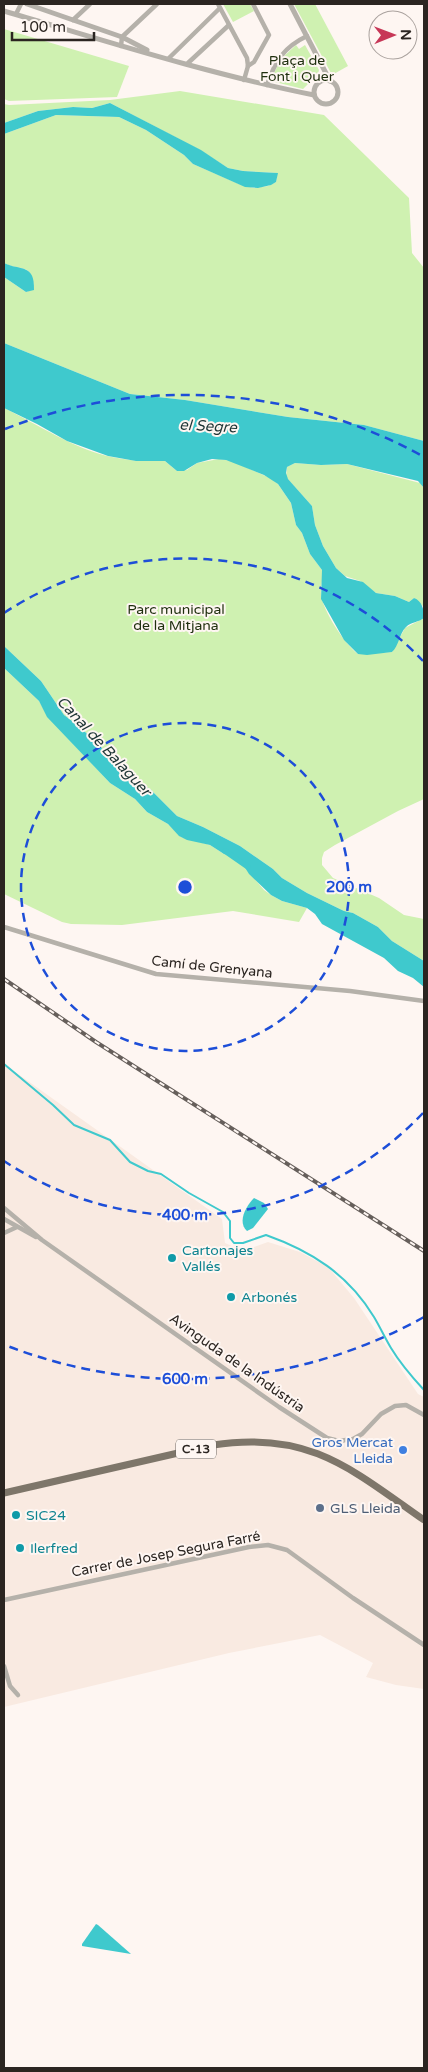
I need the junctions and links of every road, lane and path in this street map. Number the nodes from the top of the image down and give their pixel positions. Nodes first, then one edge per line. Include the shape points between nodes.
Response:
1 (21, 4) edge
2 (27, 4) edge
3 (90, 4) edge
4 (156, 4) edge
5 (252, 4) edge
6 (290, 4) edge
7 (219, 6) edge
8 (4, 11) edge
9 (16, 14) junction
10 (73, 20) junction
11 (229, 24) junction
12 (307, 36) junction
13 (122, 37) junction
14 (121, 46) junction
15 (156, 55) junction
16 (169, 58) junction
17 (188, 64) junction
18 (248, 66) junction
19 (326, 73) junction
20 (244, 80) junction
21 (324, 80) junction
22 (330, 81) junction
23 (267, 85) junction
24 (314, 95) junction
25 (4, 927) edge
26 (424, 1001) edge
27 (4, 1208) edge
28 (4, 1219) edge
29 (17, 1227) junction
30 (4, 1233) edge
31 (42, 1240) junction
32 (424, 1415) edge
33 (4, 1493) edge
34 (424, 1520) edge
35 (4, 1600) edge
36 (424, 1645) edge
37 (4, 1666) edge
38 (18, 1695) dead end

1 - 9 street
2 - 10 street
3 - 10 street
4 - 13 street
5 - 18 street via 269,35 254,62
6 - 12 street
7 - 11 street
7 - 16 street
8 - 9 street
9 - 14 street
10 - 13 street
11 - 17 street
11 - 18 street
12 - 19 street
12 - 23 street via 281,55
13 - 14 street
13 - 15 street
14 - 15 street
15 - 16 street
16 - 17 street
17 - 20 street
18 - 20 street
19 - 21 street
19 - 22 street
20 - 23 street
21 - 22 street
21 - 24 street via 317,84
22 - 24 street via 338,89 336,101 329,105 321,104
23 - 24 street
25 - 26 street, Camí de Grenyana via 157,974 341,990
27 - 31 street, Avinguda de la Indústria
28 - 29 street, Avinguda de la Indústria
29 - 30 street
29 - 31 street, Avinguda de la Indústria
31 - 32 street, Avinguda de la Indústria via 327,1438 339,1441 353,1439 381,1414 396,1406 406,1405
33 - 34 main road, C-13 via 214,1445 265,1442 298,1447 333,1459
35 - 36 street, Carrer de Josep Segura Farré via 249,1546 268,1545 287,1550
37 - 38 street via 10,1686

